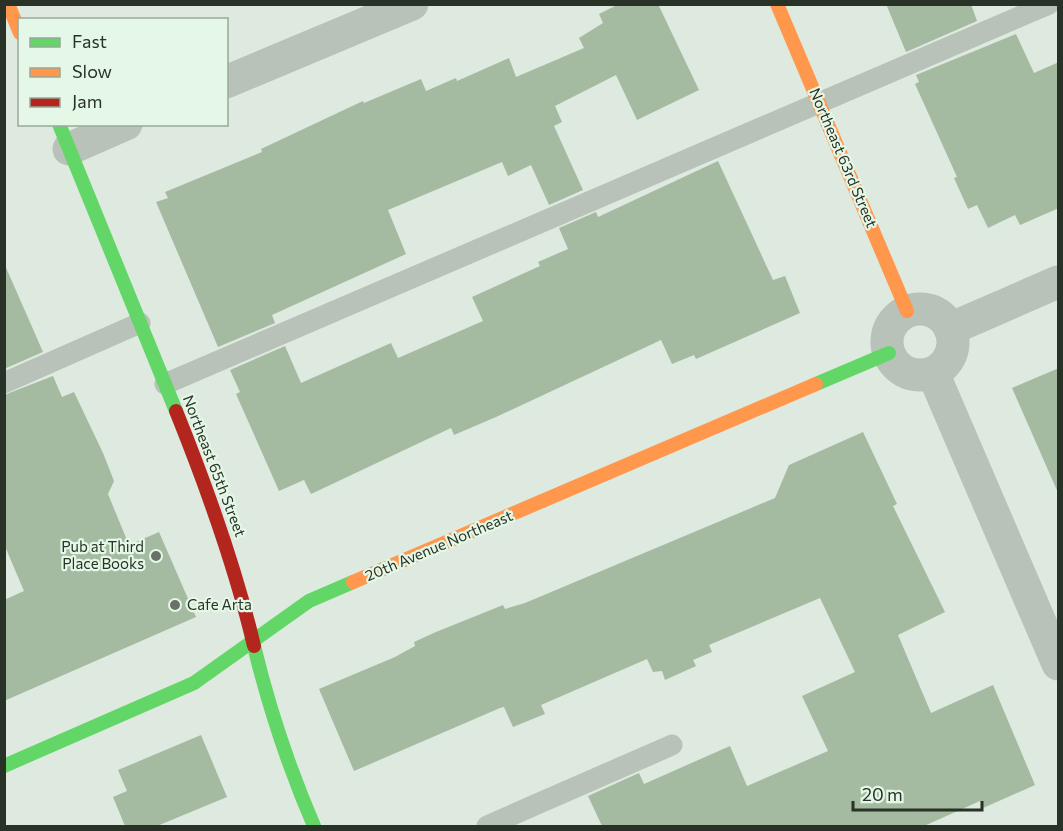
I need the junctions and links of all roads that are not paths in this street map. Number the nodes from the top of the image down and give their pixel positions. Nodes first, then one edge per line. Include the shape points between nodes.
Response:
1 (411, 4) edge
2 (777, 4) edge
3 (1049, 4) edge
4 (228, 81) edge
5 (820, 102) junction
6 (116, 126) edge
7 (64, 137) edge
8 (1059, 282) edge
9 (907, 311) junction
10 (140, 323) junction
11 (950, 329) junction
12 (889, 353) junction
13 (933, 373) junction
14 (4, 383) edge
15 (165, 384) junction
16 (253, 641) junction
17 (1059, 664) edge
18 (672, 745) dead end
19 (4, 766) edge
20 (314, 826) edge
21 (487, 826) edge

1 - 4 street
2 - 5 street, Northeast 63rd Street
3 - 5 lane
5 - 9 street, Northeast 63rd Street
5 - 15 lane
6 - 7 street
7 - 10 street, Northeast 65th Street
8 - 11 street
9 - 11 street via 934,312
9 - 12 street via 892,323 887,333
10 - 14 lane
10 - 15 street, Northeast 65th Street
11 - 13 street via 950,356
12 - 13 street via 896,366 906,373
12 - 16 street, 20th Avenue Northeast via 309,601
13 - 17 street
15 - 16 street, Northeast 65th Street via 210,497 240,586
16 - 19 street, 20th Avenue Northeast via 194,683
16 - 20 street, Northeast 65th Street via 268,703
18 - 21 lane

